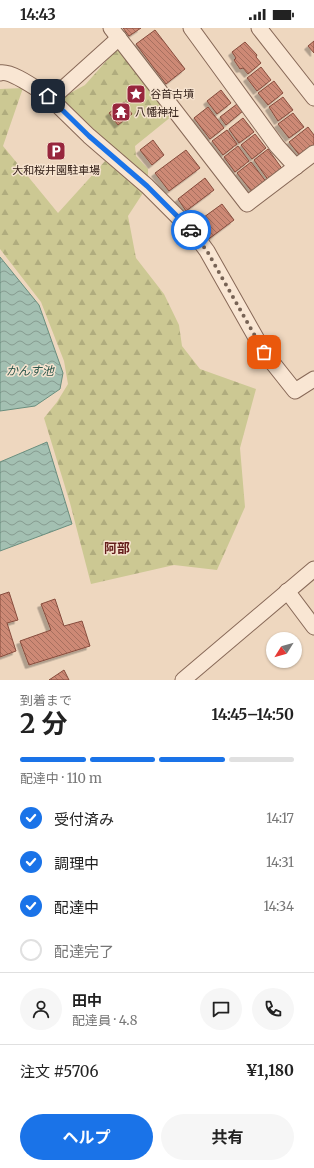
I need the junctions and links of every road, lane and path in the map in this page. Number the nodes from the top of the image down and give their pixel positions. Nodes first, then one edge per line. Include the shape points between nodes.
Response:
1 (191, 28) edge
2 (260, 28) edge
3 (115, 33) edge
4 (0, 73) edge
5 (48, 96) junction
6 (314, 98) edge
7 (314, 153) edge
8 (296, 166) junction
9 (314, 380) edge
10 (314, 569) edge
11 (287, 591) junction
12 (314, 627) edge
13 (182, 680) edge

1 - 8 street via 277,146
2 - 6 street
3 - 5 street via 59,92
3 - 8 street via 247,204
4 - 5 street via 16,77
5 - 9 street via 89,136 147,186 193,232 207,251 264,352 295,390
7 - 8 street
10 - 11 street
11 - 12 street
11 - 13 street

